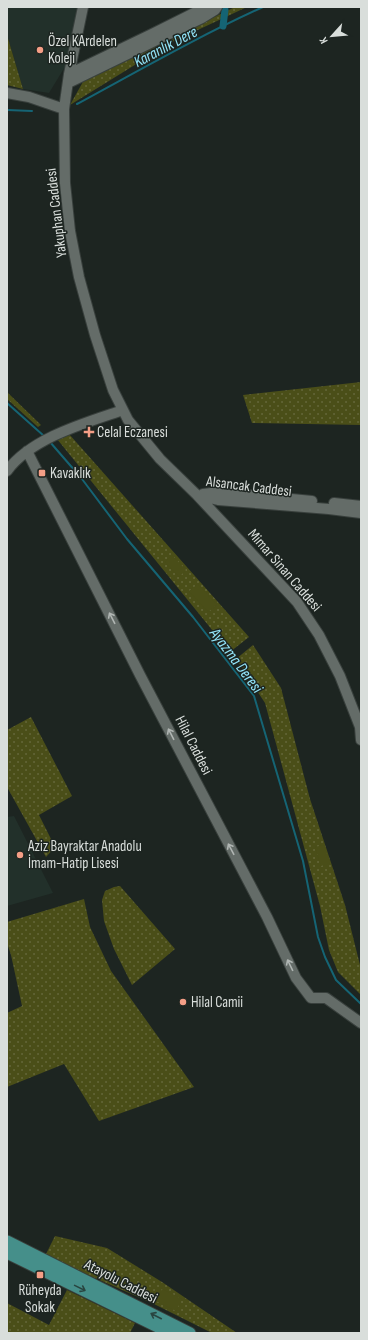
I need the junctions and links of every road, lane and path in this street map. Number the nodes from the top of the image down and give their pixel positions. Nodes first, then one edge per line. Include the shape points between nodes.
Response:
1 (83, 7) edge
2 (206, 7) edge
3 (217, 7) edge
4 (69, 78) junction
5 (7, 93) edge
6 (64, 108) junction
7 (123, 410) junction
8 (28, 451) junction
9 (7, 471) edge
10 (197, 495) junction
11 (361, 506) edge
12 (361, 513) edge
13 (361, 740) edge
14 (361, 1023) edge
15 (7, 1241) edge
16 (7, 1252) edge
17 (36, 1262) junction
18 (170, 1333) edge
19 (190, 1333) edge

1 - 4 street, Yakuphan Caddesi
2 - 4 street
3 - 4 street via 202,18
4 - 6 street, Yakuphan Caddesi
5 - 6 street
6 - 7 street, Yakuphan Caddesi via 65,183 70,231 95,335 113,390
7 - 8 street via 47,439
7 - 10 street, Yakuphan Caddesi via 128,420 160,459
8 - 9 street
14 -> 8 street, Hilal Caddesi via 326,998 311,998 296,978
10 - 11 street, Alsancak Caddesi via 220,492
10 - 12 street, Alsancak Caddesi via 218,500
10 - 13 street, Mimar Sinan Caddesi via 297,602 319,635 340,676 360,727
15 - 17 main road, Atayolu Caddesi
16 - 17 main road, Atayolu Caddesi
17 -> 18 main road, Atayolu Caddesi
19 -> 17 main road, Atayolu Caddesi

